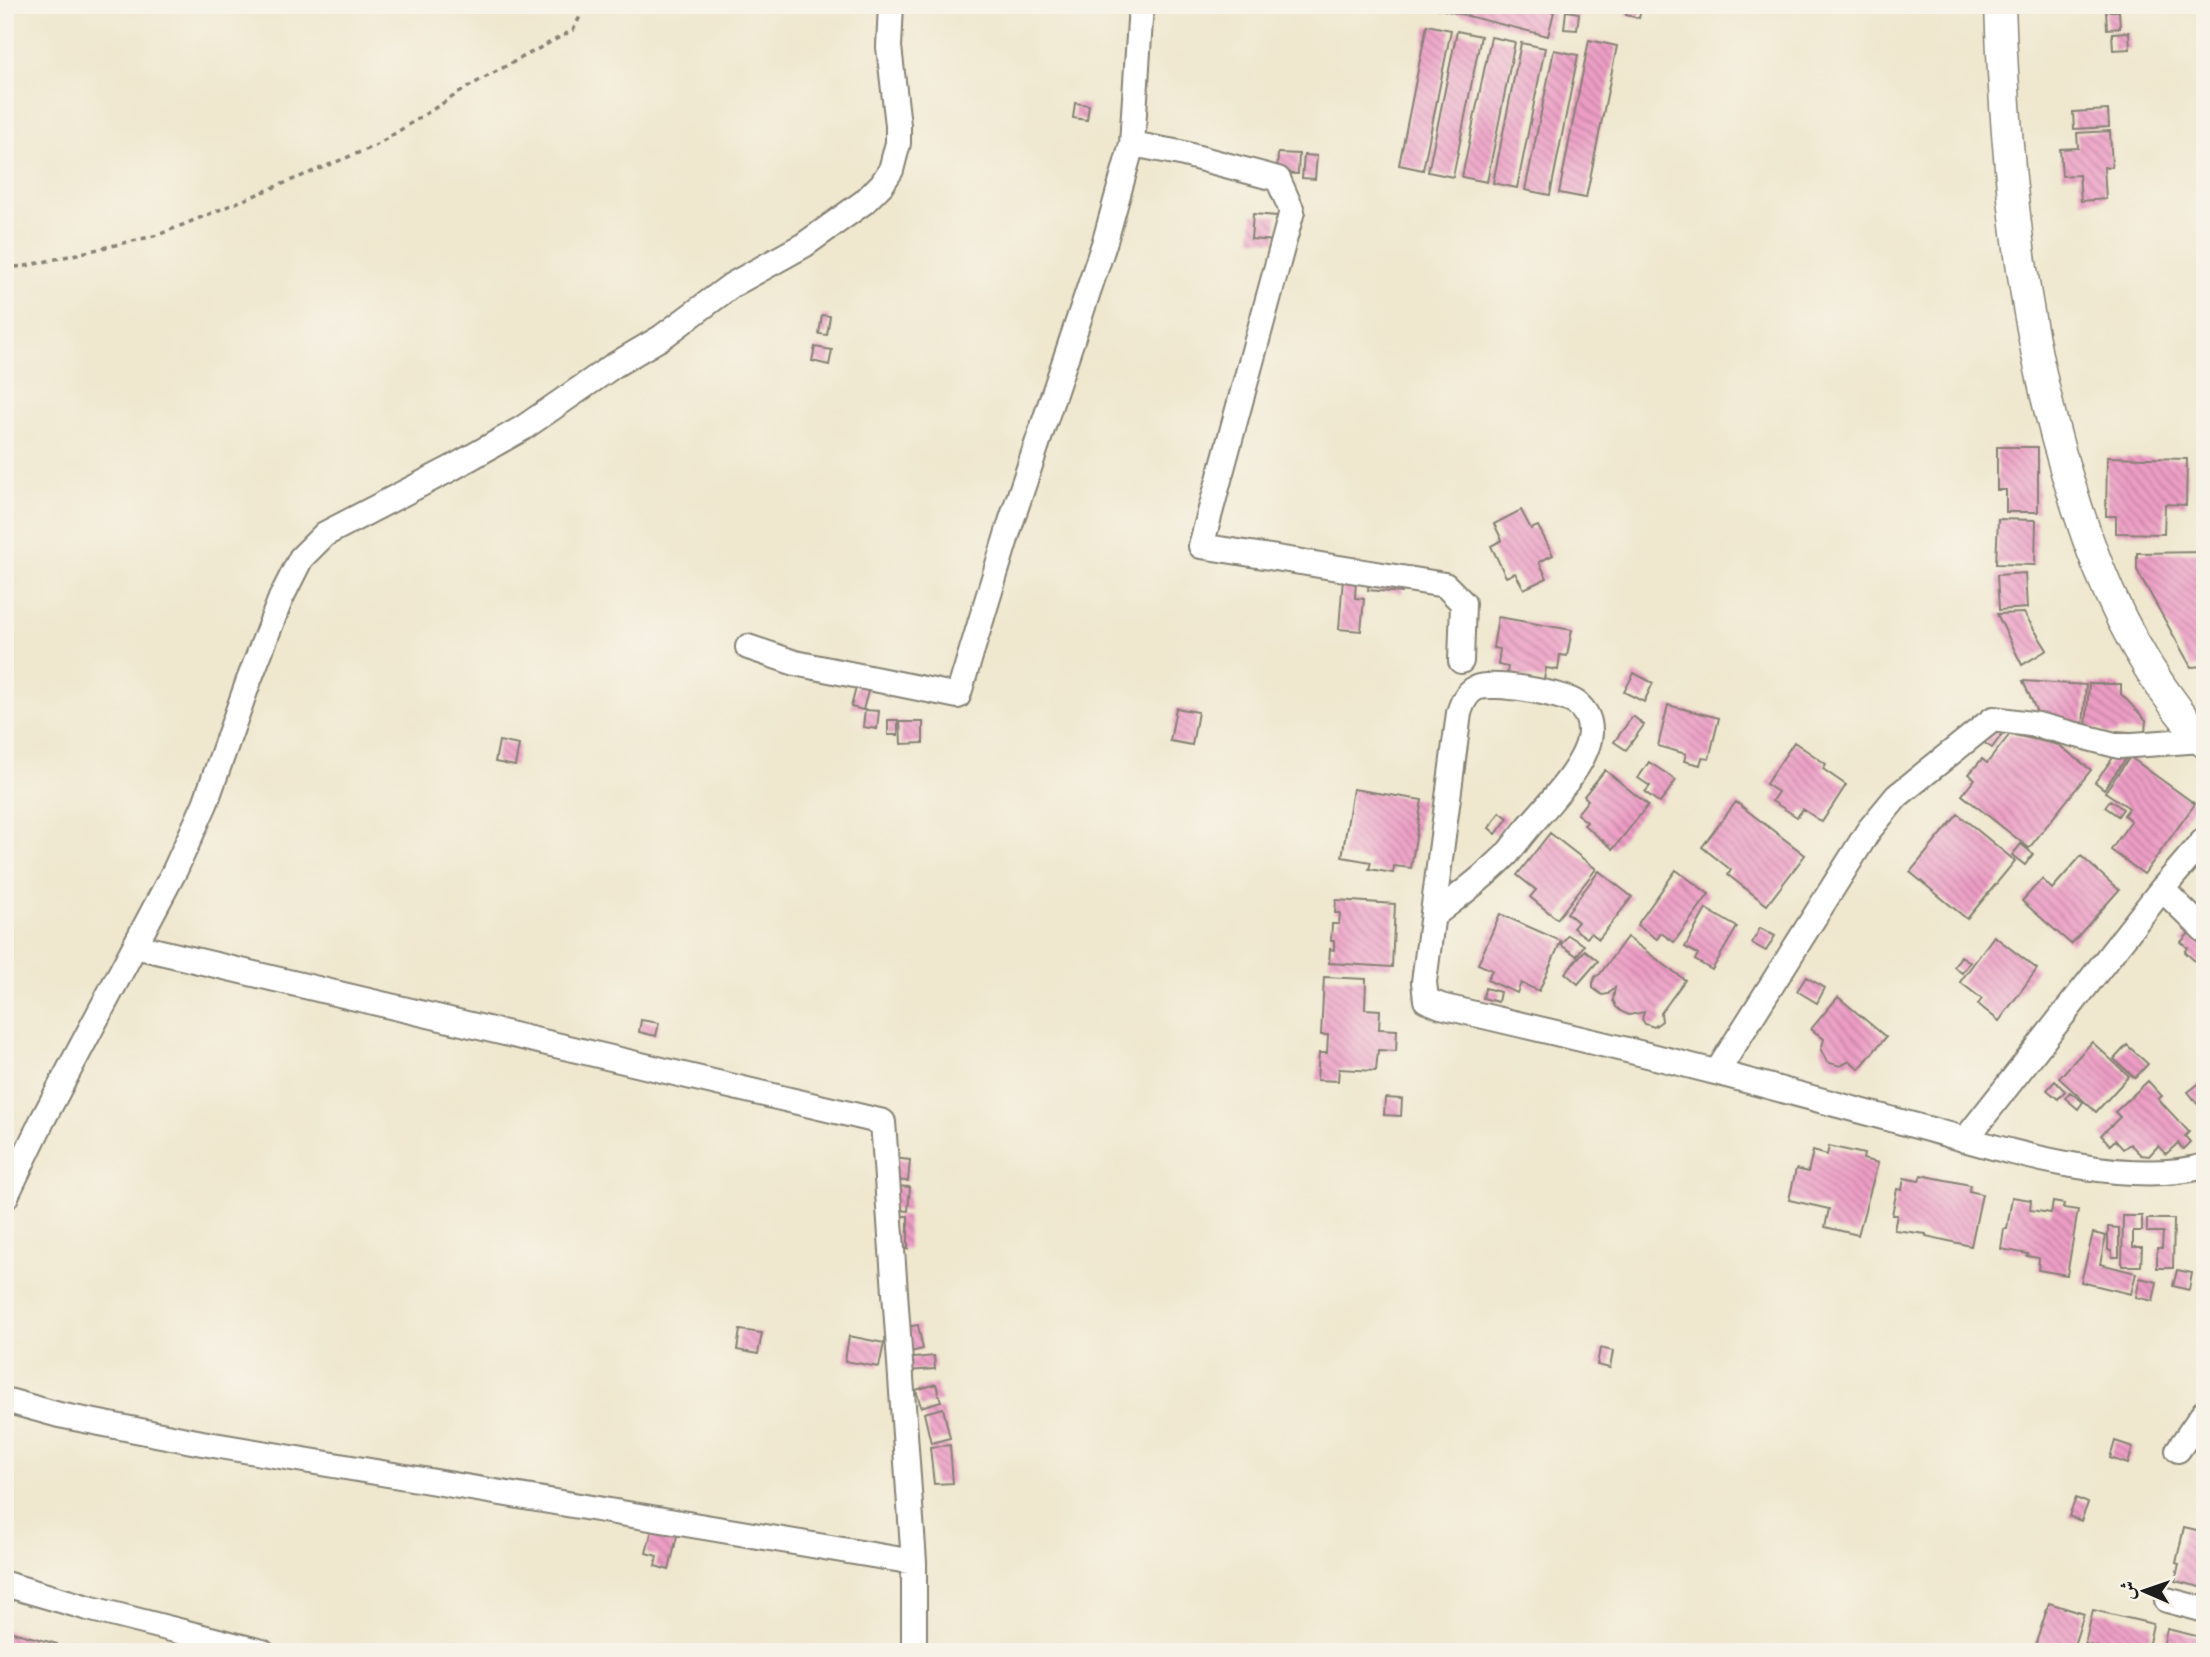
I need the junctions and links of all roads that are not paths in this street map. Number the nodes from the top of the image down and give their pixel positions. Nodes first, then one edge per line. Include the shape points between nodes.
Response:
1 (891, 5) edge
2 (1141, 5) edge
3 (2000, 5) edge
4 (1132, 144) junction
5 (748, 648) dead end
6 (1461, 661) dead end
7 (2203, 742) edge
8 (2205, 839) edge
9 (2162, 889) junction
10 (1433, 916) junction
11 (2205, 931) edge
12 (135, 946) junction
13 (1717, 1072) junction
14 (1965, 1140) junction
15 (2205, 1166) edge
16 (5, 1198) edge
17 (5, 1400) edge
18 (2205, 1411) edge
19 (2178, 1450) dead end
20 (914, 1562) junction
21 (5, 1584) edge
22 (2166, 1600) dead end
23 (2205, 1610) edge
24 (262, 1652) edge
25 (914, 1652) edge

1 - 12 street via 889,47 898,143 891,170 864,202 804,245 732,285 523,428 325,534 301,558 253,668 205,804
2 - 4 street
3 - 7 main road via 2004,111 2018,242 2030,327 2060,457 2093,558 2135,647
4 - 5 street via 958,696 795,663
4 - 6 street via 1278,179 1292,211 1201,546 1445,584 1463,603
7 - 13 street via 2119,747 2038,725 1993,719 1897,796 1869,830
8 - 9 street
9 - 11 street
9 - 14 street
10 - 10 street via 1507,854 1571,776 1590,734 1589,721 1574,702 1494,686 1479,686 1469,692 1459,713
10 - 13 street via 1423,988 1426,1000
12 - 16 street
12 - 20 street via 883,1122
13 - 14 street
14 - 15 street via 2125,1172 2167,1173
17 - 20 street via 202,1443
18 - 19 street
20 - 25 street
21 - 24 street
22 - 23 street

